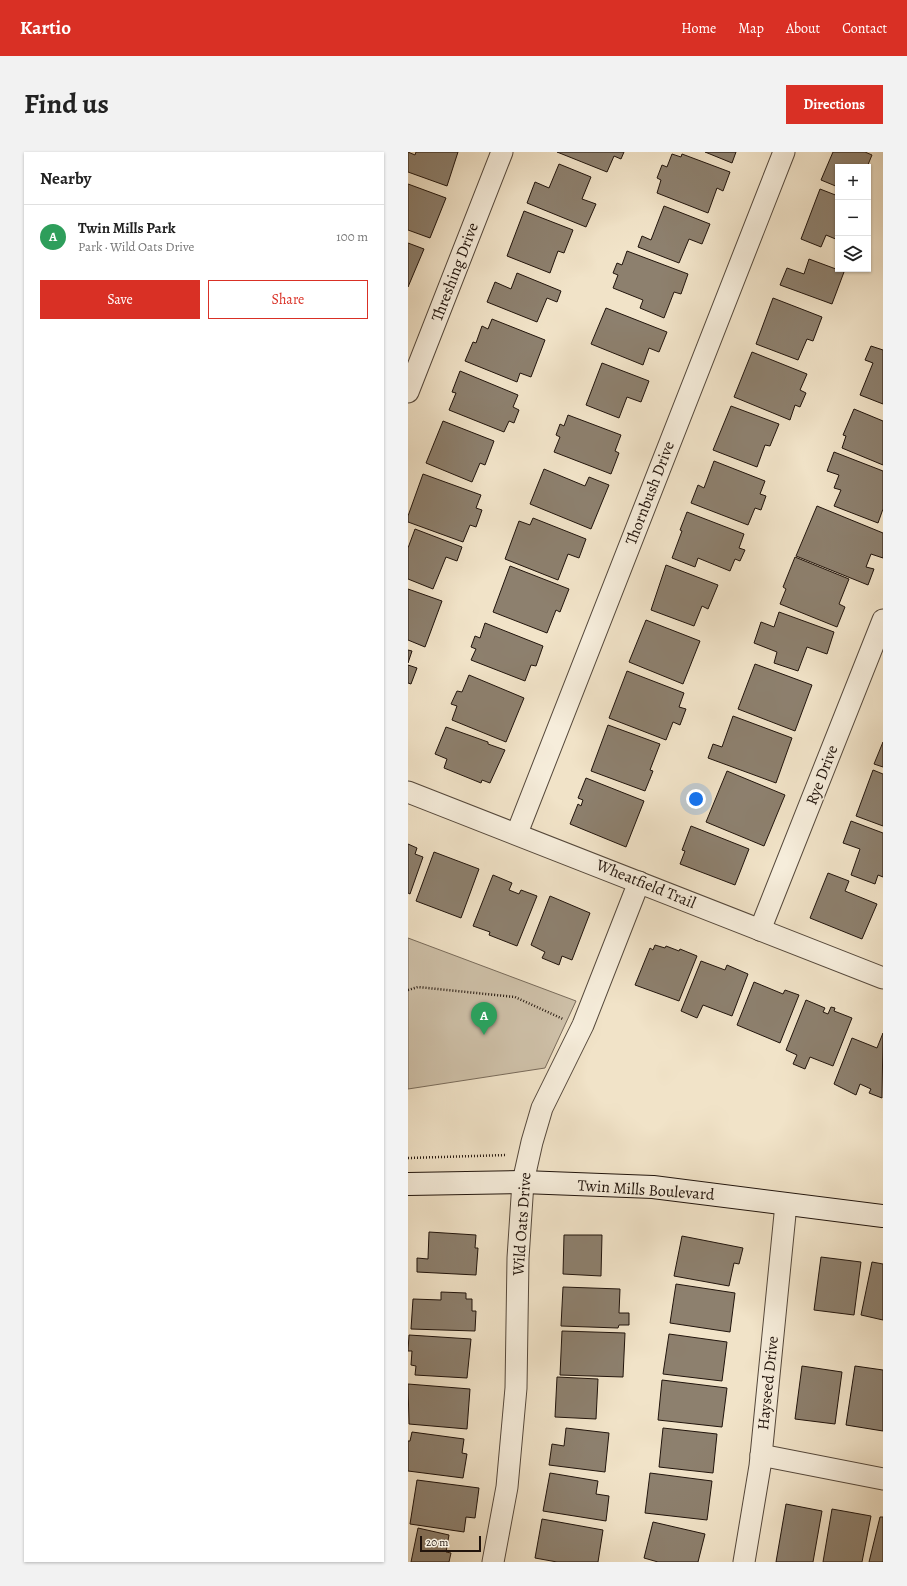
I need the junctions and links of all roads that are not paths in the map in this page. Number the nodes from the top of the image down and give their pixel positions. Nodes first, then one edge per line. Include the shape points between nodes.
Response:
1 (502, 152) edge
2 (784, 152) edge
3 (408, 392) edge
4 (883, 620) edge
5 (408, 792) edge
6 (517, 833) junction
7 (639, 882) junction
8 (760, 930) junction
9 (883, 978) edge
10 (523, 1182) junction
11 (408, 1184) edge
12 (786, 1204) junction
13 (883, 1216) edge
14 (761, 1455) junction
15 (883, 1479) edge
16 (494, 1562) edge
17 (744, 1562) edge

1 - 3 street, Threshing Drive
2 - 6 street, Thornbush Drive
4 - 8 street, Rye Drive
5 - 6 street, Wheatfield Trail
6 - 7 street, Wheatfield Trail
7 - 8 street, Wheatfield Trail
7 - 10 street, Wild Oats Drive via 583,1025 542,1108
8 - 9 street, Wheatfield Trail
10 - 11 street, Twin Mills Boulevard
10 - 12 street, Twin Mills Boulevard via 654,1187
10 - 16 street, Wild Oats Drive via 518,1258 516,1388 507,1487
12 - 13 street, Twin Mills Boulevard
12 - 14 street, Hayseed Drive
14 - 15 street
14 - 17 street, Hayseed Drive

